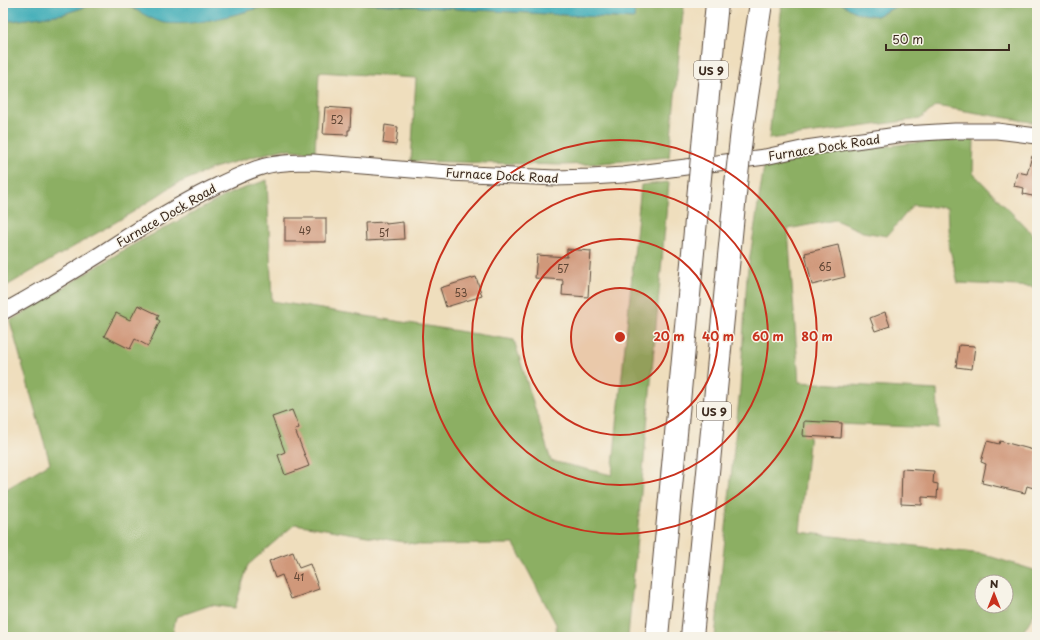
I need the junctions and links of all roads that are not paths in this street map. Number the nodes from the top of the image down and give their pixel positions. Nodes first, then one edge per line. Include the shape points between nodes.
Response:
1 (708, 3) edge
2 (717, 3) edge
3 (754, 3) edge
4 (762, 3) edge
5 (742, 130) junction
6 (704, 136) junction
7 (1037, 136) edge
8 (3, 312) edge
9 (656, 637) edge
10 (692, 637) edge

1 - 6 highway
2 - 6 highway, US 9
3 - 5 highway, US 9
4 - 5 highway
5 - 10 highway, US 9, bridge
6 - 9 highway, US 9, bridge
7 - 8 street, Furnace Dock Road via 997,131 940,131 806,148 765,157 592,177 555,178 449,173 313,162 273,164 251,171 184,202 68,275

